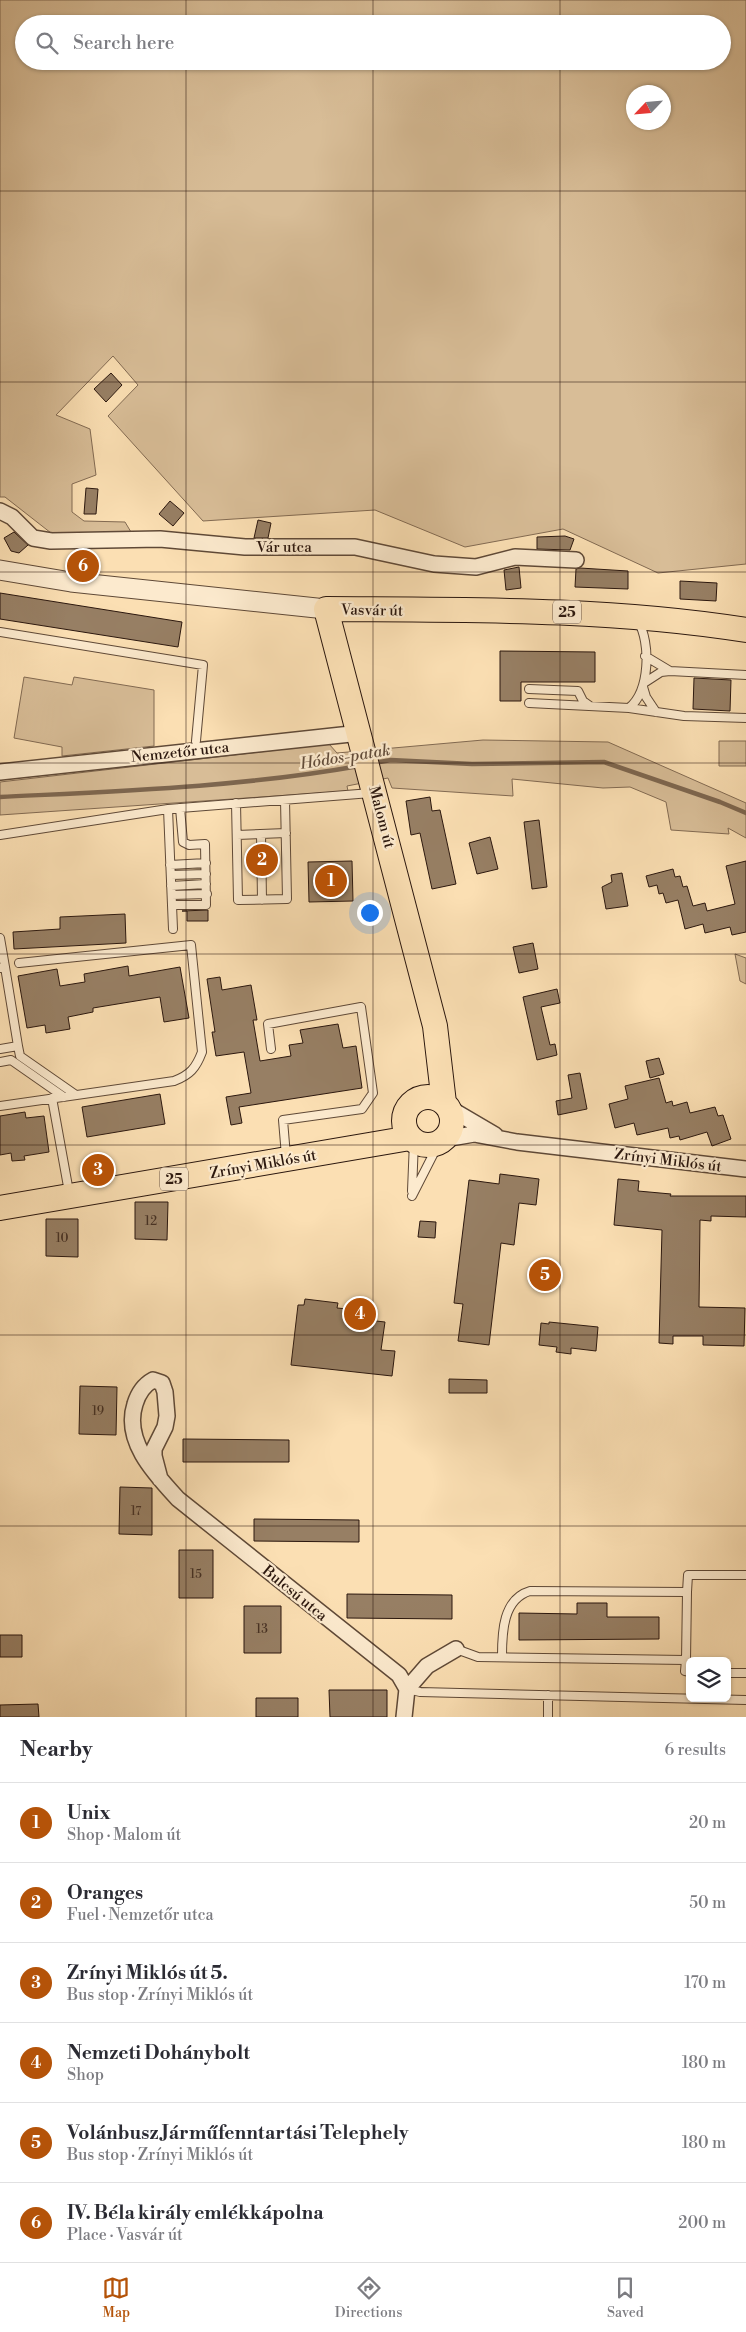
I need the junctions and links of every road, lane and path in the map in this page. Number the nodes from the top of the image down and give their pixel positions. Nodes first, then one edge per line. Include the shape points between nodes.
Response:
1 (0, 510) edge
2 (576, 560) dead end
3 (0, 570) edge
4 (326, 609) junction
5 (387, 610) junction
6 (633, 616) junction
7 (659, 618) junction
8 (746, 630) edge
9 (0, 632) edge
10 (645, 645) junction
11 (339, 656) junction
12 (645, 656) junction
13 (670, 671) junction
14 (746, 675) edge
15 (644, 685) junction
16 (529, 689) dead end
17 (529, 703) dead end
18 (590, 706) junction
19 (629, 708) junction
20 (656, 712) junction
21 (746, 718) edge
22 (361, 739) junction
23 (196, 741) dead end
24 (0, 772) edge
25 (374, 788) junction
26 (285, 800) junction
27 (236, 804) junction
28 (180, 808) junction
29 (168, 809) junction
30 (286, 833) junction
31 (261, 834) junction
32 (0, 835) edge
33 (237, 835) junction
34 (206, 863) junction
35 (170, 865) junction
36 (206, 874) junction
37 (171, 876) junction
38 (206, 884) junction
39 (171, 886) junction
40 (172, 894) junction
41 (207, 894) junction
42 (262, 900) junction
43 (172, 905) junction
44 (173, 930) dead end
45 (0, 938) edge
46 (19, 963) dead end
47 (2, 968) edge
48 (4, 986) edge
49 (436, 1026) junction
50 (18, 1046) junction
51 (0, 1049) edge
52 (271, 1049) dead end
53 (0, 1062) edge
54 (76, 1095) junction
55 (64, 1096) junction
56 (52, 1098) junction
57 (447, 1105) junction
58 (0, 1106) edge
59 (410, 1106) junction
60 (501, 1139) junction
61 (412, 1140) junction
62 (442, 1141) junction
63 (349, 1149) junction
64 (286, 1160) junction
65 (746, 1169) edge
66 (70, 1196) junction
67 (0, 1208) edge
68 (160, 1480) junction
69 (746, 1575) edge
70 (688, 1592) junction
71 (456, 1649) joint
72 (502, 1656) junction
73 (686, 1657) edge
74 (686, 1660) edge
75 (731, 1673) edge
76 (746, 1673) edge
77 (407, 1689) junction
78 (548, 1695) junction
79 (746, 1700) edge
80 (404, 1717) edge
81 (548, 1717) edge

1 - 2 street, Vár utca via 34,538 51,541 160,539 244,547 355,547 434,564 476,567 515,557
3 - 4 street, Vasvár út via 71,582
4 - 5 main road, Vasvár út / 25
4 - 11 main road, Malom út / 25
5 - 6 main road, Vasvár út / 25
5 - 11 main road, 25 via 352,622 344,632
6 - 7 main road, Vasvár út / 25
6 - 10 lane via 639,623
7 - 8 main road, Vasvár út / 25
7 - 10 lane via 653,623
9 - 23 lane via 203,664
10 - 12 lane
11 - 22 main road, Malom út / 25
12 - 13 lane
12 - 15 lane
13 - 14 lane
13 - 15 lane via 661,672
15 - 19 lane via 640,696
15 - 20 lane via 646,697
16 - 18 lane via 578,691
17 - 18 lane
18 - 19 lane
19 - 20 lane
20 - 21 lane
22 - 24 street, Nemzetőr utca
22 - 25 main road, Malom út / 25
25 - 26 lane
25 - 49 main road, Malom út / 25
26 - 27 lane
26 - 30 lane
27 - 28 lane
27 - 33 lane
28 - 29 lane
28 - 34 lane via 183,842 205,844
29 - 32 lane
29 - 35 lane
30 - 31 lane
30 - 42 lane via 287,900
31 - 33 lane
31 - 42 lane
33 - 42 lane via 238,900
34 - 35 lane
34 - 36 lane
35 - 37 lane
36 - 37 lane
36 - 38 lane
37 - 39 lane
38 - 39 lane
38 - 41 lane
39 - 40 lane
40 - 41 lane
40 - 43 lane
41 - 43 lane via 206,905
43 - 44 lane
45 - 47 lane
46 - 54 lane via 191,945 202,1052 196,1066 186,1077 174,1081
47 - 48 lane
48 - 50 lane
49 - 57 main road, Malom út / 25
49 - 59 main road, Malom út / 25 via 429,1067 422,1088
50 - 51 lane
50 - 54 lane via 20,1056
52 - 64 lane via 268,1024 361,1007 373,1093 362,1109 283,1120
53 - 55 lane via 11,1060
54 - 55 lane
55 - 56 lane
56 - 58 lane
56 - 66 lane
57 - 59 main road via 429,1097
57 - 60 street, Zrínyi Miklós út
57 - 62 main road, 25 via 452,1124
59 - 61 main road via 404,1125
59 - 63 main road, Zrínyi Miklós út / 25 via 382,1134
60 - 62 street, Zrínyi Miklós út via 474,1134
60 - 65 street, Zrínyi Miklós út
61 - 62 main road, 25 via 427,1146
61 - 62 lane via 412,1196
61 - 63 main road, Zrínyi Miklós út / 25
63 - 64 main road, Zrínyi Miklós út / 25
64 - 66 main road, Zrínyi Miklós út / 25
66 - 67 main road, Zrínyi Miklós út / 25
68 - 68 street, Bulcsú utca via 148,1465 132,1427 133,1410 140,1392 157,1380 162,1383 167,1401 166,1427 154,1449
68 - 77 street, Bulcsú utca via 178,1499 399,1675
69 - 70 lane via 688,1575
70 - 72 lane via 521,1593 514,1599 508,1613
70 - 73 lane
71 - 72 lane via 478,1657
71 - 77 street via 427,1666
72 - 74 lane
75 - 76 lane
77 - 78 lane
77 - 80 street
78 - 79 lane
78 - 81 lane

